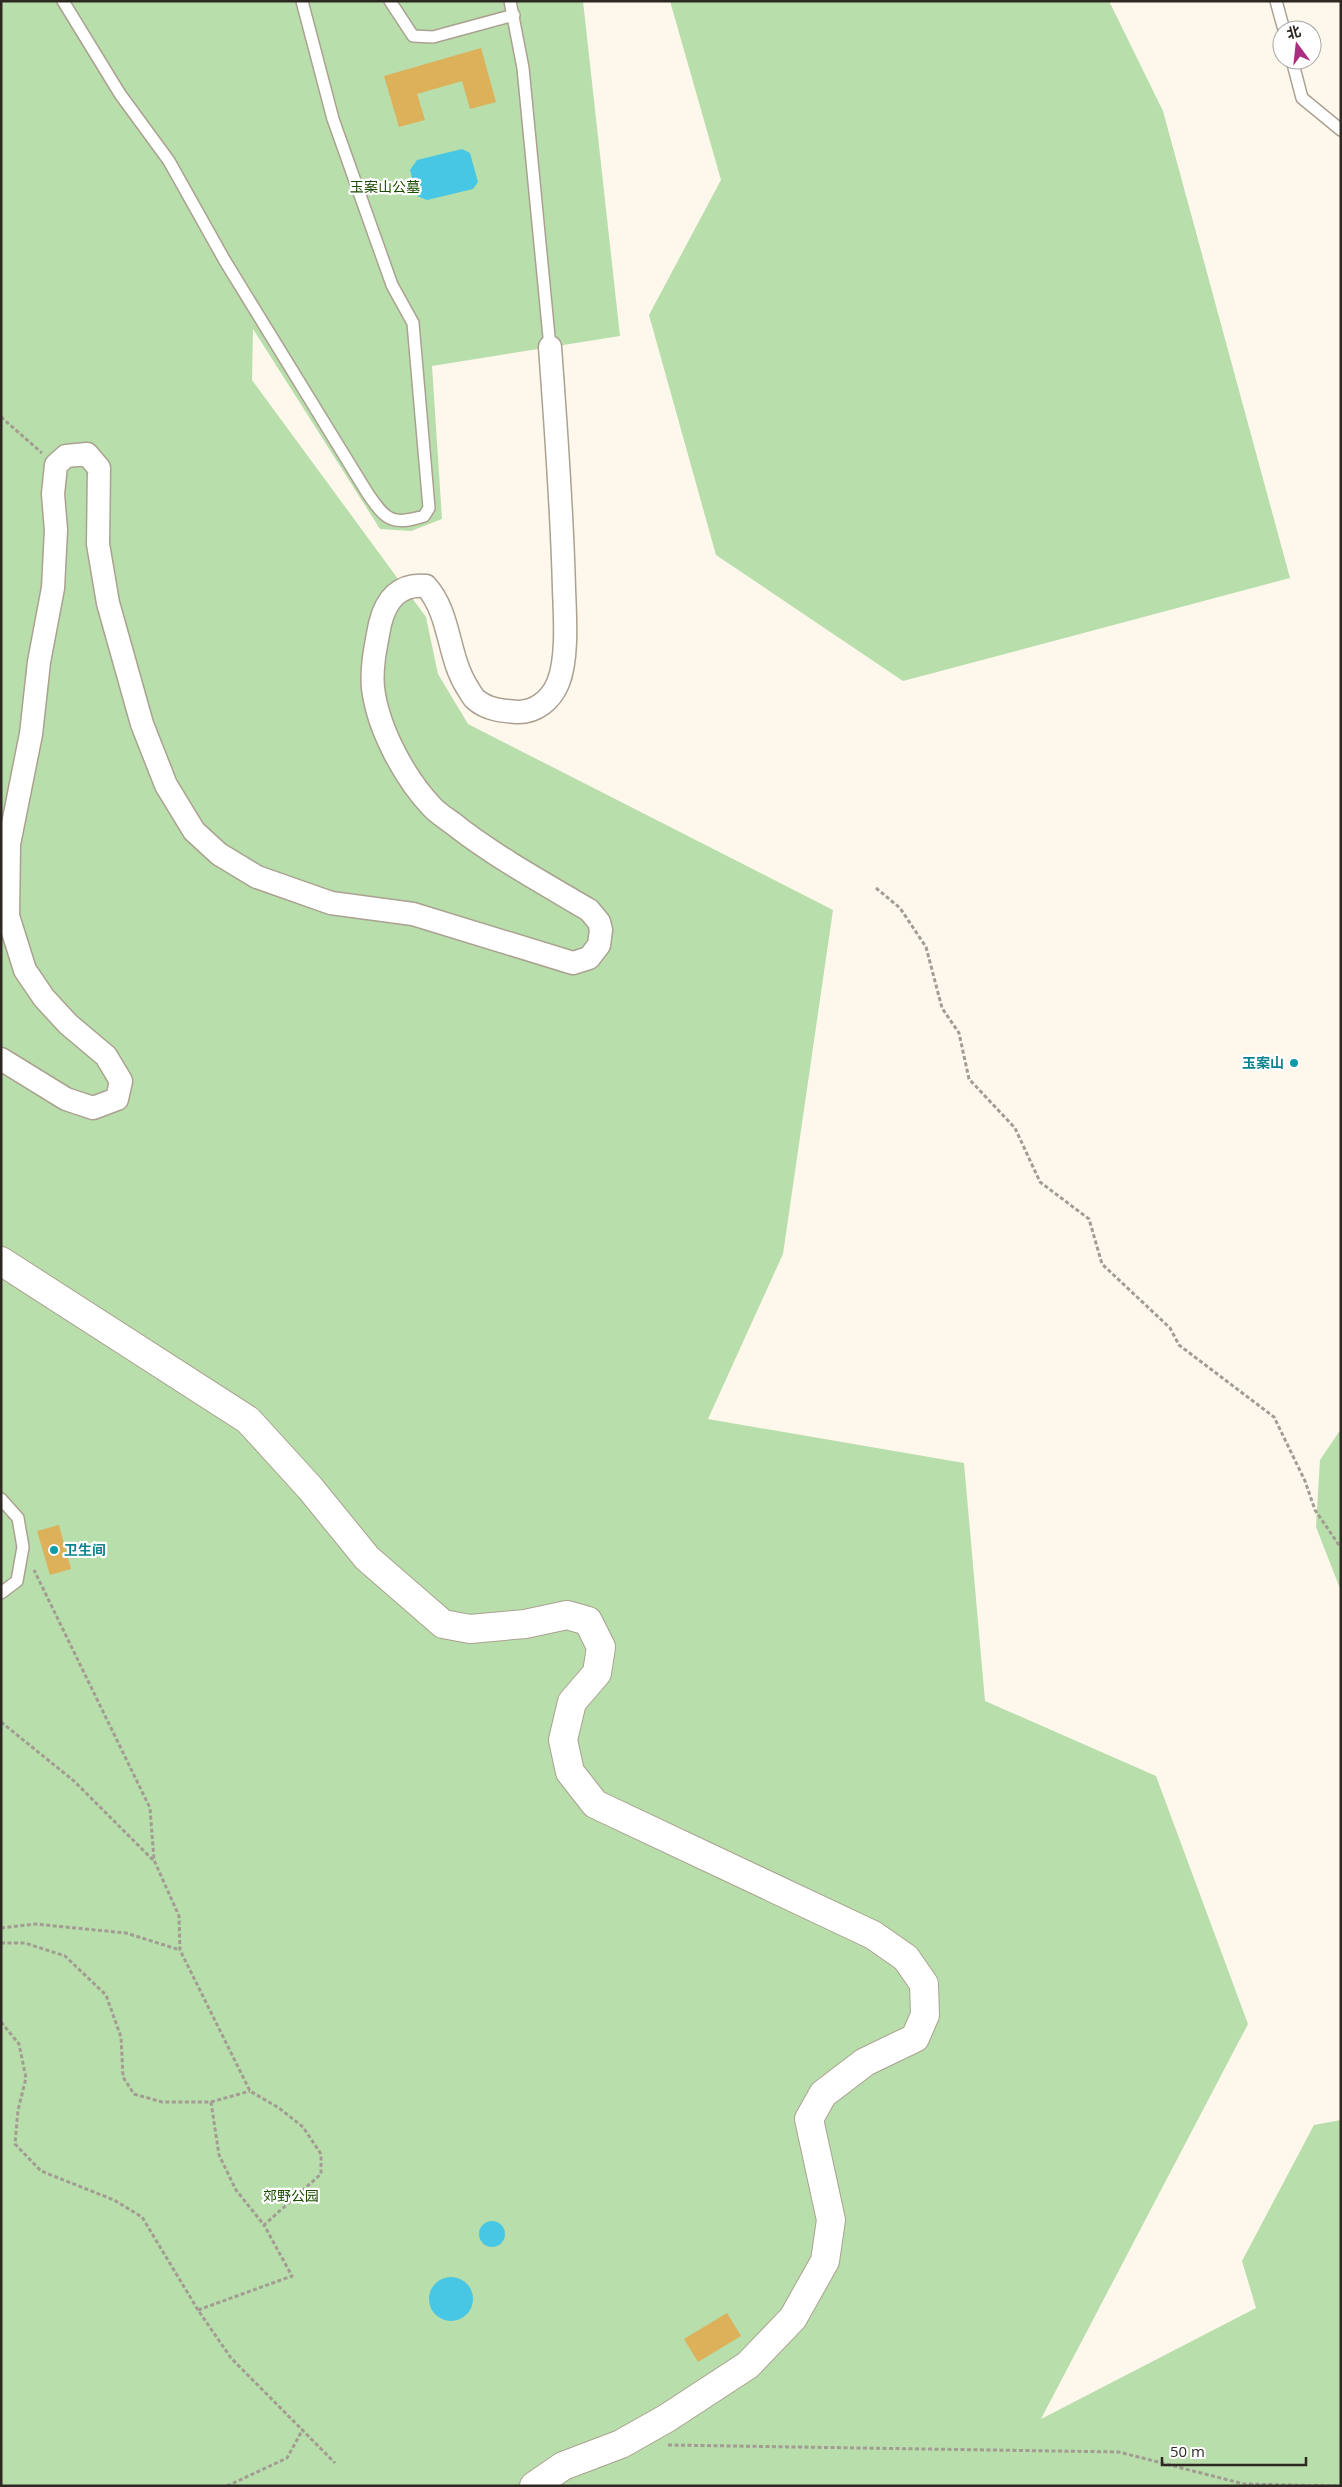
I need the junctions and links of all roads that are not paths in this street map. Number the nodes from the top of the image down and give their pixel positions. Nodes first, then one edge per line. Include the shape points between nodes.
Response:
1 (63, 1) edge
2 (302, 1) edge
3 (390, 1) edge
4 (510, 1) edge
5 (1276, 1) edge
6 (514, 15) junction
7 (1281, 20) edge
8 (1295, 70) edge
9 (1341, 130) edge
10 (550, 347) joint
11 (1, 1060) edge
12 (1, 1261) edge
13 (1, 1499) edge
14 (1, 1593) edge
15 (534, 2486) edge

1 - 2 lane via 120,94 170,161 225,260 368,494 387,516 406,522 424,516 429,508 413,323 392,285 333,119
3 - 6 lane via 413,36 433,38
4 - 6 lane
5 - 7 lane
6 - 10 lane via 523,68
8 - 9 lane via 1302,98
10 - 11 street via 563,547 563,648 558,683 547,701 527,712 498,711 475,699 461,678 442,610 434,595 426,586 413,585 395,592 382,618 374,652 373,688 382,727 403,768 434,808 488,850 595,915 602,930 595,952 581,962 564,961 413,914 331,903 257,877 219,854 194,831 166,785 142,724 108,603 98,544 99,468 87,454 66,456 56,465 53,588 39,662 31,734 9,844 8,916 25,970 44,998 68,1024 106,1056 121,1081 117,1100 93,1108 66,1099
12 - 15 street via 248,1420 310,1488 367,1558 443,1624 470,1629 525,1624 567,1614 588,1621 601,1647 597,1673 572,1702 563,1740 570,1772 595,1804 873,1935 906,1958 924,1984 925,2015 915,2038 864,2062 823,2094 809,2120 831,2220 825,2261 793,2318 748,2365 667,2418 621,2444 563,2466
13 - 14 lane via 18,1518 23,1547 17,1581

